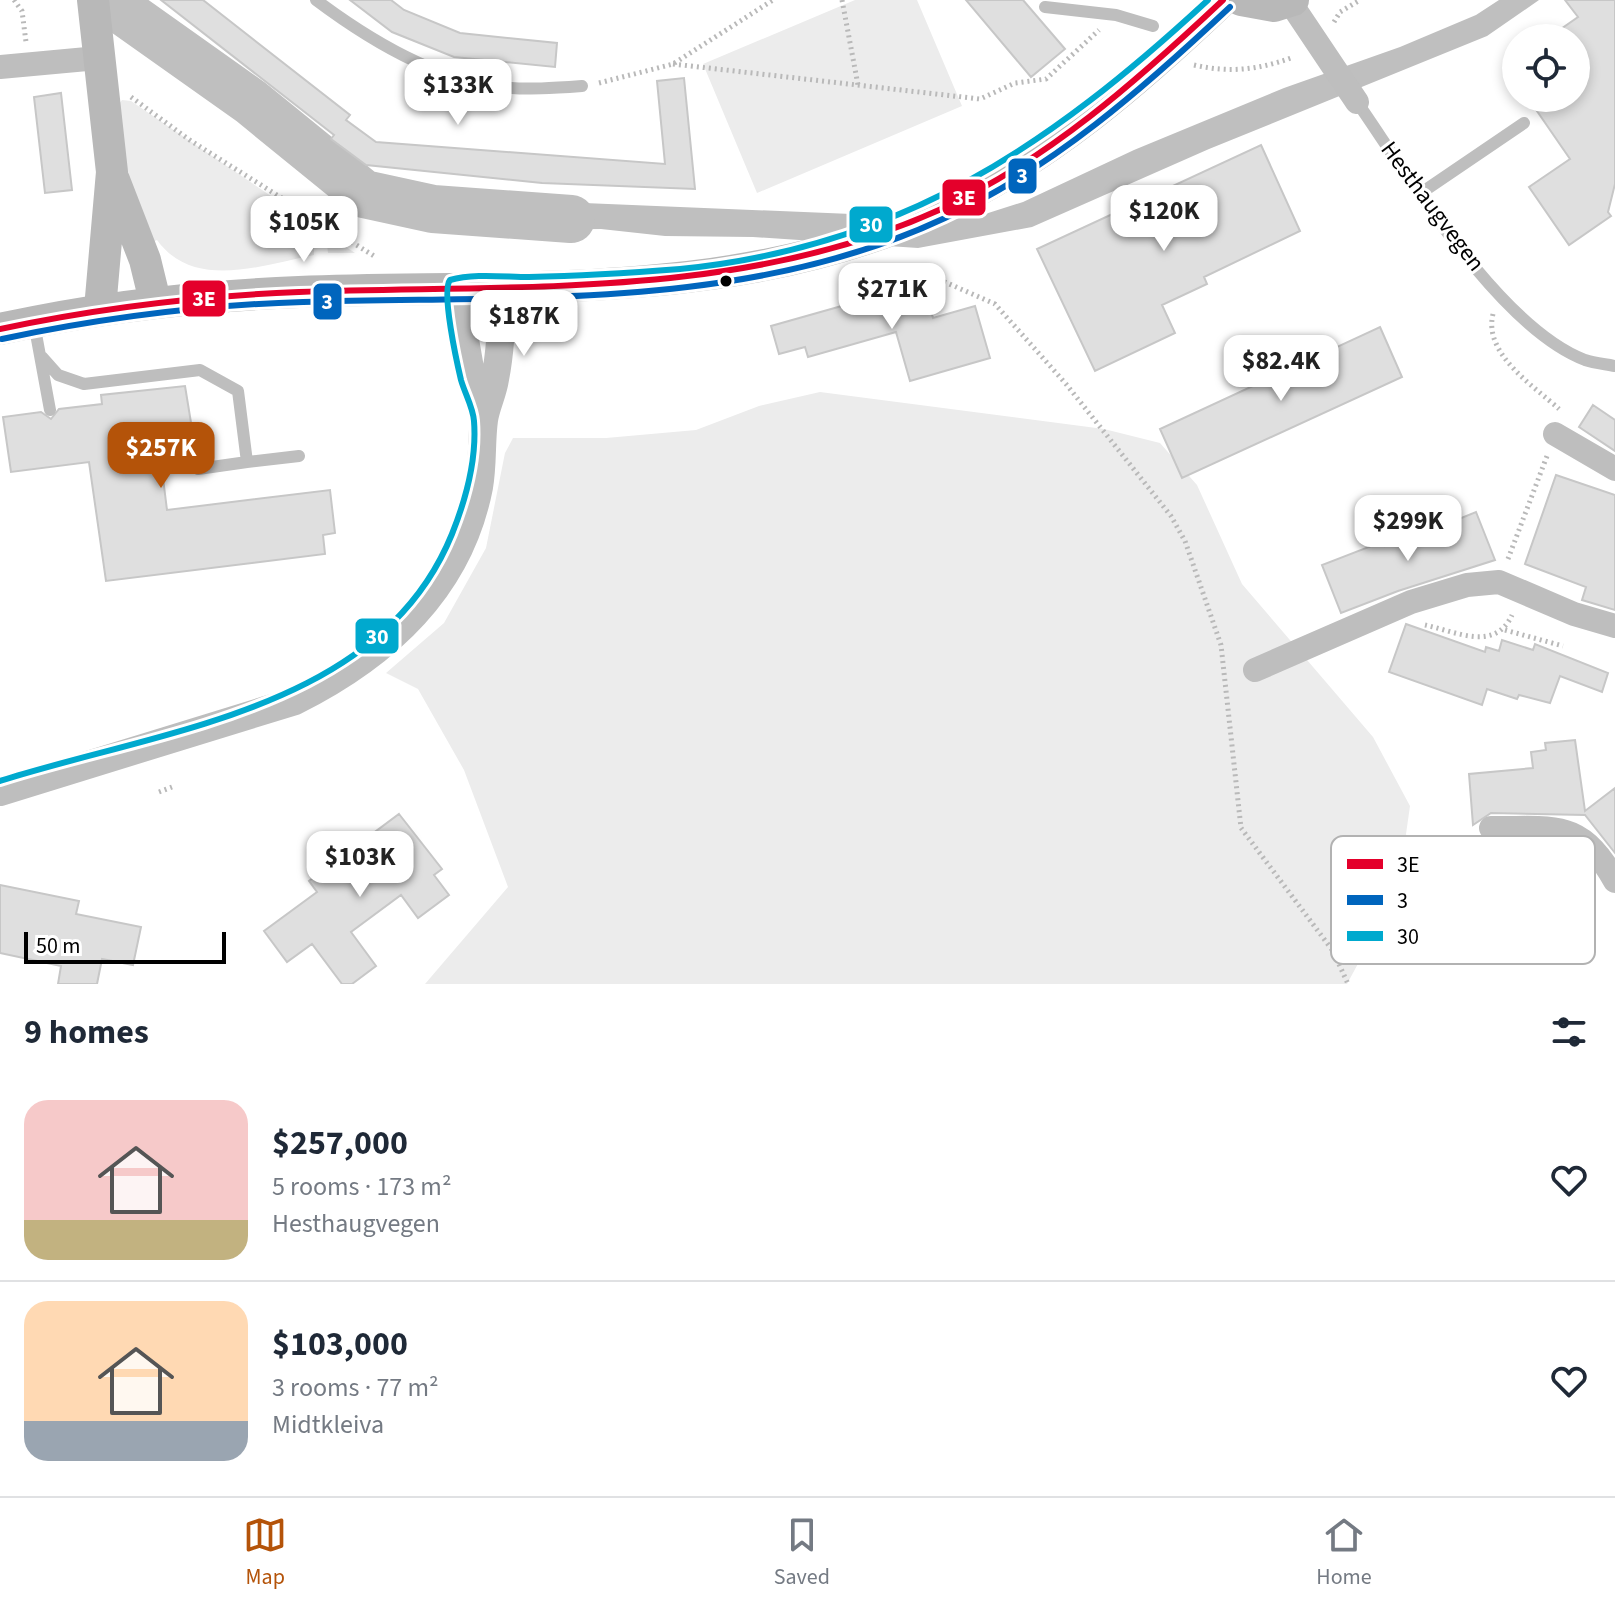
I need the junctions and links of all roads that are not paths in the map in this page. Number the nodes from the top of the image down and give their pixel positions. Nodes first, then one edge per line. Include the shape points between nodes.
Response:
1 (93, 0) edge
2 (316, 0) edge
3 (1223, 0) edge
4 (1241, 0) edge
5 (1291, 1) edge
6 (1045, 7) dead end
7 (1153, 26) dead end
8 (98, 58) junction
9 (0, 67) edge
10 (582, 86) road end
11 (1357, 102) joint
12 (1524, 123) dead end
13 (112, 172) junction
14 (1421, 193) junction
15 (456, 288) junction
16 (502, 288) junction
17 (155, 301) junction
18 (100, 309) junction
19 (34, 322) junction
20 (0, 329) edge
21 (42, 357) junction
22 (1615, 366) edge
23 (50, 410) dead end
24 (484, 420) junction
25 (1555, 434) road end
26 (299, 456) dead end
27 (247, 462) junction
28 (198, 469) dead end
29 (1615, 469) edge
30 (1615, 626) edge
31 (1255, 670) dead end
32 (0, 792) edge
33 (1491, 828) dead end
34 (1576, 836) edge
35 (1595, 851) edge
36 (1615, 881) edge

1 - 8 main road
2 - 10 lane via 381,43 459,80 523,89
3 - 16 main road via 1127,89 1046,150 848,255 709,275
4 - 5 main road via 1274,6
5 - 11 street, Hesthaugvegen
6 - 7 lane via 1116,15
8 - 9 street
8 - 13 main road
11 - 14 lane, Hesthaugvegen
12 - 14 lane
13 - 17 main road
13 - 18 main road
14 - 22 lane, Hesthaugvegen via 1499,294 1561,346 1585,360
15 - 16 main road
15 - 17 main road
15 - 24 street
16 - 24 street via 499,348
17 - 18 main road
18 - 19 main road
19 - 20 main road
19 - 21 lane
21 - 23 lane
21 - 27 lane via 58,375 84,384 200,370 238,391
24 - 32 street via 479,488 459,547 416,613 368,659 295,701
25 - 29 street
26 - 27 lane
27 - 28 lane
30 - 31 street via 1499,582 1467,585 1411,602
33 - 34 street via 1567,829
35 - 36 street

